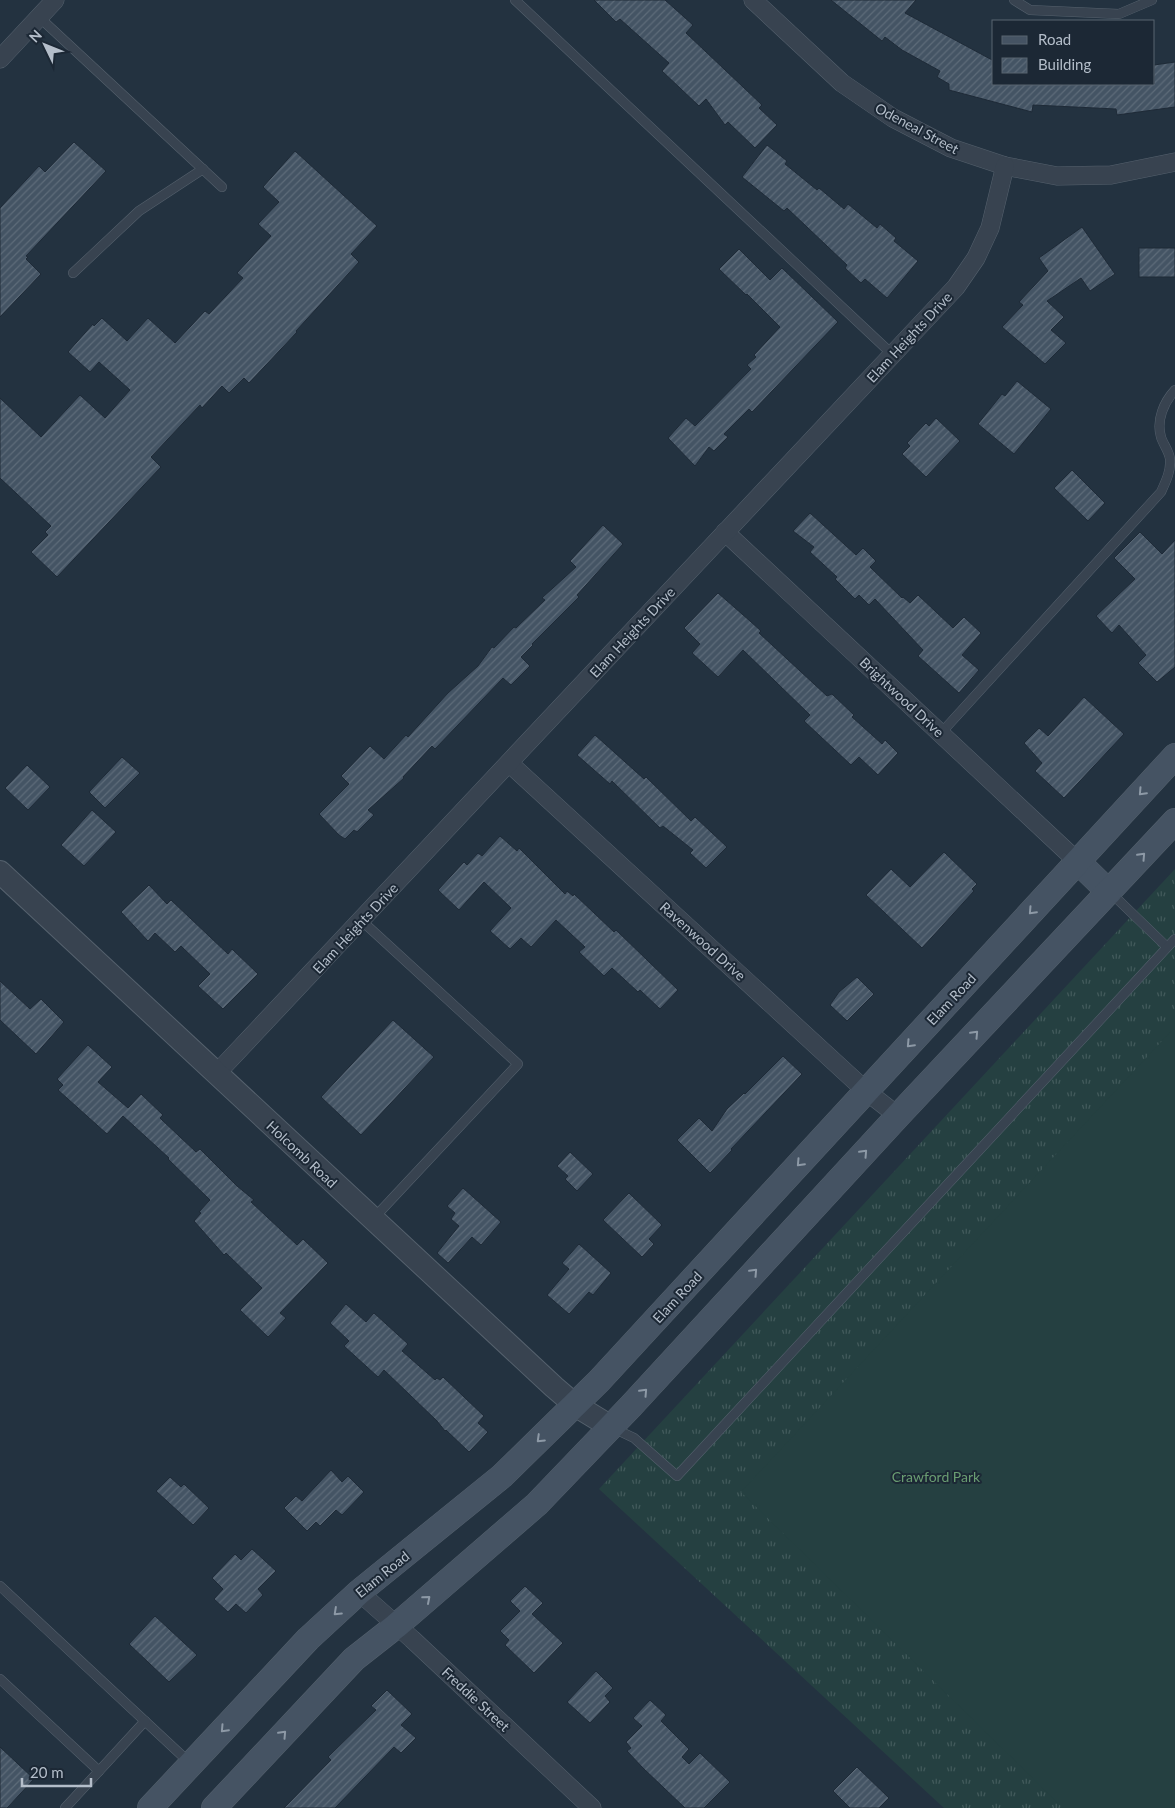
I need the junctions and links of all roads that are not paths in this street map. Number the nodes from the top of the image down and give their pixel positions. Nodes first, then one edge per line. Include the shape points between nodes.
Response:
1 (55, 0) edge
2 (515, 0) edge
3 (753, 0) edge
4 (1014, 0) edge
5 (1152, 0) edge
6 (39, 17) junction
7 (0, 59) edge
8 (1175, 162) edge
9 (1005, 166) junction
10 (203, 169) junction
11 (222, 187) dead end
12 (73, 273) dead end
13 (893, 355) junction
14 (1175, 390) edge
15 (725, 532) junction
16 (941, 733) junction
17 (1175, 756) edge
18 (509, 763) junction
19 (1175, 821) edge
20 (1078, 862) junction
21 (0, 872) edge
22 (1109, 892) junction
23 (362, 921) junction
24 (1175, 939) edge
25 (1167, 948) junction
26 (217, 1073) junction
27 (866, 1091) junction
28 (898, 1116) junction
29 (373, 1220) junction
30 (575, 1405) junction
31 (611, 1427) junction
32 (0, 1586) edge
33 (359, 1592) junction
34 (396, 1626) junction
35 (0, 1679) edge
36 (145, 1721) junction
37 (191, 1764) junction
38 (99, 1771) junction
39 (67, 1807) edge
40 (150, 1808) edge
41 (214, 1808) edge
42 (592, 1808) edge

1 - 6 street
2 - 13 lane
3 - 9 street, Odeneal Street via 842,83 893,118 951,148
4 - 5 lane via 1030,10 1118,14
6 - 7 street
6 - 10 lane
8 - 9 street, Odeneal Street via 1111,175 1057,176
9 - 13 street, Elam Heights Drive via 990,228 976,258 956,287
10 - 11 lane
10 - 12 lane via 139,211
13 - 15 street, Elam Heights Drive
14 - 16 lane via 1167,399 1159,419 1160,436 1170,457 1170,473 1161,492
15 - 16 street, Brightwood Drive
15 - 18 street, Elam Heights Drive
16 - 20 street, Brightwood Drive
17 -> 20 main road, Elam Road
18 - 23 street, Elam Heights Drive
18 - 27 street, Ravenwood Drive
22 -> 19 main road
20 - 22 main road
20 -> 27 main road, Elam Road
21 - 26 street, Holcomb Road
22 - 25 lane
28 -> 22 main road
23 - 26 street, Elam Heights Drive
23 - 29 lane via 518,1064
24 - 25 lane
25 - 31 lane via 677,1476 634,1438
26 - 29 street, Holcomb Road
27 - 28 street, Ravenwood Drive
27 -> 30 main road, Elam Road
31 -> 28 main road
29 - 30 street, Holcomb Road
30 - 31 street, Holcomb Road
30 -> 33 main road, Elam Road via 502,1476
34 -> 31 main road via 537,1504
32 - 36 lane
33 - 34 street, Freddie Street
33 -> 37 main road, Elam Road via 308,1639
41 -> 34 main road via 354,1659
34 - 42 street, Freddie Street
35 - 38 lane
36 - 37 lane
36 - 38 lane
37 - 40 main road, Elam Road
38 - 39 lane

